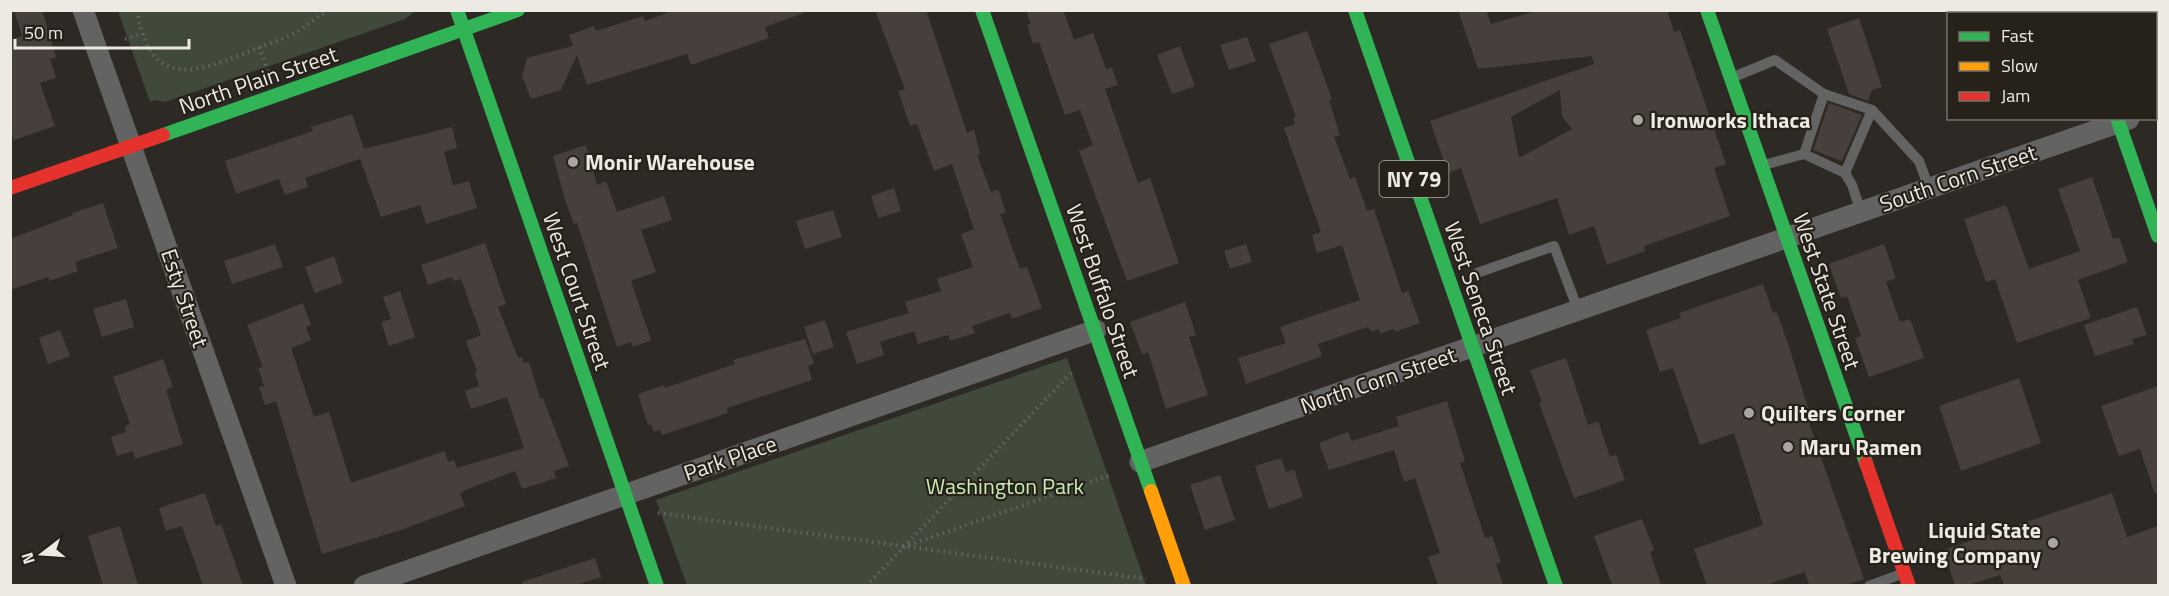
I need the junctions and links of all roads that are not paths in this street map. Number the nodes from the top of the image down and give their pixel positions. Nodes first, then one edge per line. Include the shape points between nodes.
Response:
1 (83, 10) edge
2 (457, 10) edge
3 (518, 10) edge
4 (982, 10) edge
5 (1355, 10) edge
6 (1707, 10) edge
7 (464, 30) junction
8 (1731, 78) junction
9 (1824, 94) junction
10 (1872, 110) junction
11 (2122, 120) edge
12 (131, 146) junction
13 (1804, 154) junction
14 (1761, 166) junction
15 (1845, 173) junction
16 (10, 188) edge
17 (1929, 188) junction
18 (1861, 212) junction
19 (2158, 236) edge
20 (1786, 238) junction
21 (1477, 273) dead end
22 (1578, 310) junction
23 (1096, 330) junction
24 (1473, 347) junction
25 (1140, 462) junction
26 (625, 494) junction
27 (1907, 579) edge
28 (286, 585) edge
29 (364, 585) edge
30 (657, 585) edge
31 (1184, 585) edge
32 (1556, 585) edge
33 (1869, 585) edge

1 - 12 street, Esty Street
2 - 7 main road, West Court Street
3 - 7 main road, North Plain Street
4 - 23 main road, West Buffalo Street
5 - 24 main road, West Seneca Street / NY 79
6 - 8 main road, West State Street
7 - 12 main road, North Plain Street
7 - 26 main road, West Court Street
8 - 9 lane via 1775,60
8 - 14 main road, West State Street
9 - 10 lane
9 - 13 lane via 1817,125
10 - 15 lane
10 - 17 lane via 1919,161
11 - 17 street, South Corn Street
11 - 19 main road
12 - 16 main road, North Plain Street
12 - 28 street, Esty Street
13 - 14 lane
13 - 15 lane
14 - 20 main road, West State Street
15 - 18 lane
17 - 18 street, South Corn Street
18 - 20 street, South Corn Street
20 - 22 street, North Corn Street
20 - 27 main road, West State Street
21 - 22 lane via 1554,246
22 - 24 street, North Corn Street
23 - 25 main road, West Buffalo Street
23 - 26 street, Park Place
24 - 25 street, North Corn Street
24 - 32 main road, West Seneca Street / NY 79
25 - 31 main road, West Buffalo Street
26 - 29 street, Park Place
26 - 30 main road, West Court Street
27 - 33 lane

